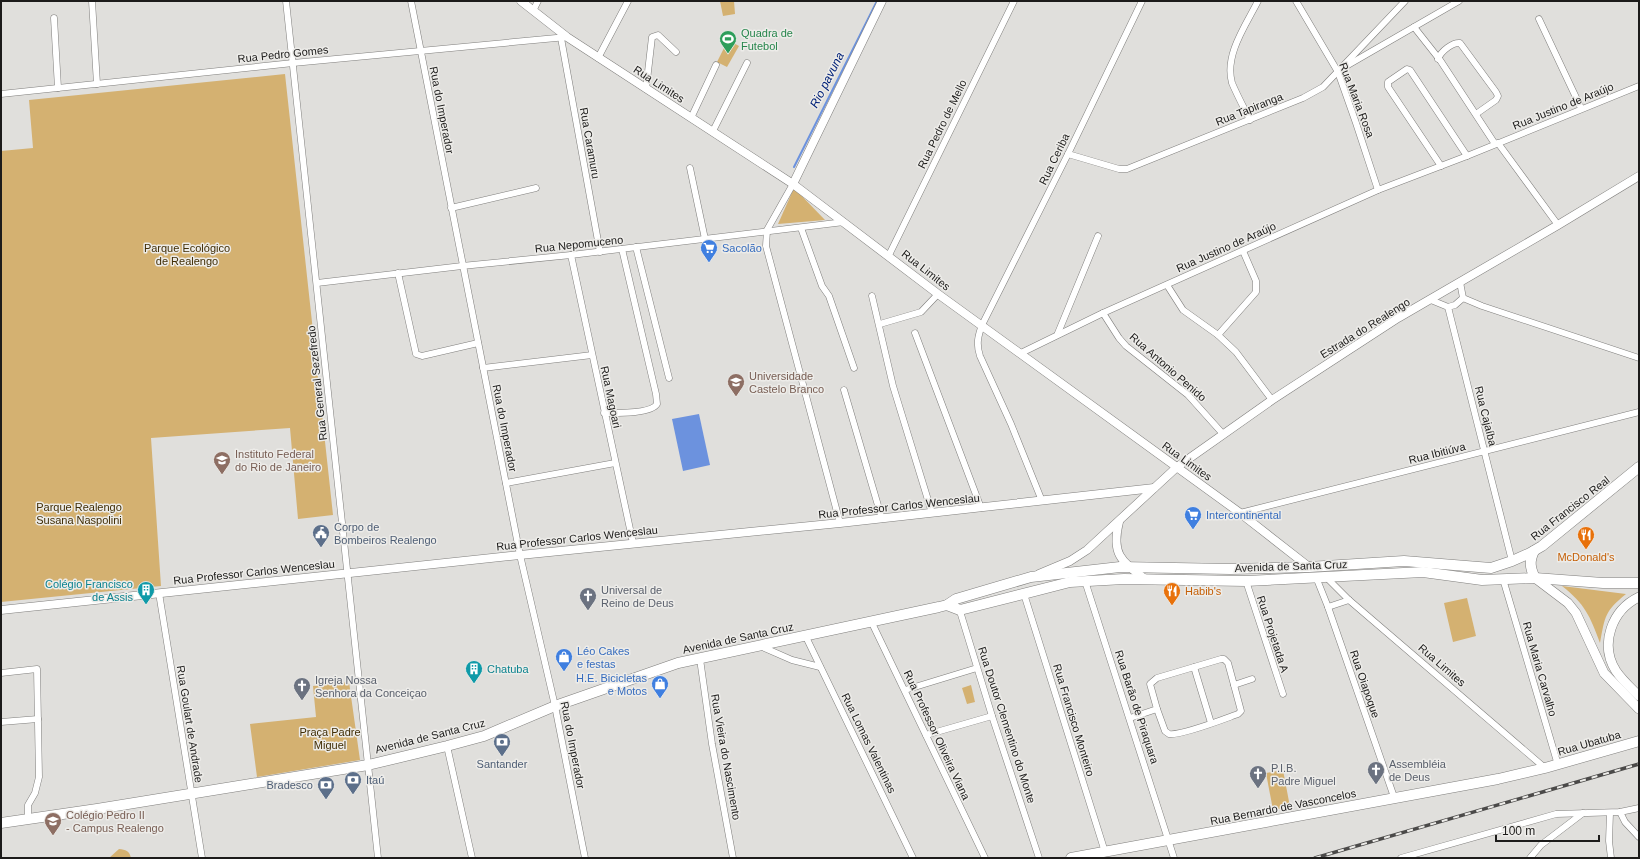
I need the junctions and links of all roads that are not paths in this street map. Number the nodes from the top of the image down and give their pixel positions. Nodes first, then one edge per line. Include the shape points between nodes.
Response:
1 (92, 1) edge
2 (286, 1) edge
3 (411, 1) edge
4 (521, 1) edge
5 (538, 1) edge
6 (628, 1) edge
7 (882, 1) edge
8 (1014, 1) edge
9 (1142, 1) edge
10 (1258, 1) edge
11 (1296, 1) edge
12 (1405, 1) edge
13 (1459, 1) edge
14 (533, 11) junction
15 (54, 18) dead end
16 (1539, 18) dead end
17 (1414, 27) junction
18 (564, 38) junction
19 (421, 51) junction
20 (676, 52) dead end
21 (598, 58) junction
22 (1438, 59) junction
23 (293, 63) junction
24 (747, 64) dead end
25 (716, 65) dead end
26 (1339, 70) junction
27 (98, 84) junction
28 (1639, 86) edge
29 (58, 88) junction
30 (646, 89) junction
31 (1, 94) edge
32 (1582, 108) junction
33 (1476, 114) junction
34 (691, 118) junction
35 (1250, 120) junction
36 (713, 131) junction
37 (1497, 144) junction
38 (1068, 154) junction
39 (1467, 156) junction
40 (1441, 166) junction
41 (690, 168) dead end
42 (1639, 176) edge
43 (792, 184) junction
44 (536, 188) dead end
45 (1378, 190) junction
46 (451, 208) junction
47 (844, 222) junction
48 (1558, 225) junction
49 (801, 228) junction
50 (767, 230) junction
51 (1098, 236) dead end
52 (705, 238) junction
53 (638, 247) junction
54 (622, 249) junction
55 (1243, 251) junction
56 (600, 252) junction
57 (571, 255) junction
58 (888, 255) junction
59 (462, 266) junction
60 (398, 273) junction
61 (1460, 282) junction
62 (317, 283) junction
63 (1167, 285) junction
64 (938, 294) junction
65 (872, 296) dead end
66 (1463, 298) junction
67 (1431, 300) junction
68 (1448, 308) junction
69 (1104, 313) junction
70 (880, 324) junction
71 (982, 325) junction
72 (915, 333) dead end
73 (1058, 334) junction
74 (1218, 335) junction
75 (478, 343) junction
76 (1021, 353) junction
77 (592, 355) junction
78 (1639, 358) edge
79 (483, 368) junction
80 (854, 368) dead end
81 (668, 378) dead end
82 (844, 390) dead end
83 (1272, 400) junction
84 (1639, 412) edge
85 (604, 413) junction
86 (1223, 434) junction
87 (1484, 452) junction
88 (615, 463) junction
89 (1177, 467) junction
90 (1639, 467) edge
91 (506, 483) junction
92 (1154, 488) junction
93 (1123, 492) junction
94 (1042, 501) junction
95 (981, 508) junction
96 (1133, 508) junction
97 (932, 513) junction
98 (1240, 513) junction
99 (882, 519) junction
100 (1119, 521) junction
101 (840, 523) junction
102 (633, 543) junction
103 (1509, 547) junction
104 (1530, 553) junction
105 (520, 555) junction
106 (1512, 561) junction
107 (1309, 567) junction
108 (1130, 568) junction
109 (349, 573) junction
110 (1031, 577) junction
111 (1320, 577) junction
112 (1535, 578) junction
113 (1145, 579) junction
114 (1503, 579) junction
115 (1246, 580) junction
116 (1085, 581) junction
117 (1639, 583) edge
118 (159, 593) junction
119 (1024, 594) junction
120 (1639, 597) edge
121 (956, 598) junction
122 (1349, 600) junction
123 (947, 605) junction
124 (1328, 607) junction
125 (1, 610) edge
126 (960, 610) junction
127 (872, 621) junction
128 (806, 637) junction
129 (760, 646) junction
130 (700, 659) junction
131 (820, 667) junction
132 (1194, 667) junction
133 (977, 668) junction
134 (1, 673) edge
135 (1252, 679) dead end
136 (1234, 685) junction
137 (905, 690) junction
138 (1283, 694) dead end
139 (1639, 696) edge
140 (555, 706) junction
141 (1158, 709) junction
142 (1639, 710) edge
143 (992, 716) junction
144 (1130, 718) junction
145 (38, 719) junction
146 (1, 722) edge
147 (1212, 723) junction
148 (926, 735) junction
149 (1639, 742) edge
150 (447, 746) junction
151 (368, 765) junction
152 (1558, 765) junction
153 (1545, 768) junction
154 (191, 794) junction
155 (1394, 797) junction
156 (1639, 808) edge
157 (1583, 812) junction
158 (1620, 812) junction
159 (1610, 813) junction
160 (28, 819) junction
161 (1, 822) edge
162 (1639, 837) edge
163 (1169, 841) junction
164 (1105, 852) junction
165 (1424, 855) edge
166 (202, 858) edge
167 (378, 858) edge
168 (472, 858) edge
169 (585, 858) edge
170 (733, 858) edge
171 (913, 858) edge
172 (985, 858) edge
173 (1040, 858) edge
174 (1071, 858) edge
175 (1174, 858) edge
176 (1403, 858) edge
177 (1530, 858) edge
178 (1611, 858) edge

1 - 27 street
2 - 23 street, Rua General Sezefredo
3 - 19 street, Rua do Imperador
4 - 14 street, Rua Limites
5 - 14 street
6 - 21 street
7 - 43 street
8 - 58 street, Rua Pedro de Mello
9 - 38 street, Rua Ceriba
10 - 35 street via 1230,61 1232,83
11 - 26 street, Rua Maria Rosa
12 - 26 street, Rua Tapiranga
13 - 17 street
14 - 18 street, Rua Limites
15 - 29 street
16 - 32 street
17 - 22 street
17 - 26 street
18 - 19 street, Rua Pedro Gomes
18 - 21 street, Rua Limites
18 - 56 street, Rua Caramuru
19 - 23 street, Rua Pedro Gomes
19 - 46 street, Rua do Imperador
20 - 30 street via 658,35 652,37
21 - 30 street, Rua Limites
22 - 33 street
22 - 33 street via 1440,54 1453,44 1460,43 1496,92 1496,100
23 - 27 street, Rua Pedro Gomes
23 - 62 street, Rua General Sezefredo
24 - 36 street
25 - 34 street
26 - 35 street, Rua Tapiranga via 1316,92
26 - 45 street, Rua Maria Rosa
27 - 29 street, Rua Pedro Gomes
28 - 32 street, Rua Justino de Araújo
29 - 31 street, Rua Pedro Gomes
30 - 34 street, Rua Limites
32 - 37 street, Rua Justino de Araújo
33 - 37 street
34 - 36 street, Rua Limites
35 - 38 street, Rua Tapiranga via 1127,169 1118,169
36 - 43 street, Rua Limites
37 - 39 street, Rua Justino de Araújo
37 - 48 street
38 - 71 street, Rua Ceriba
39 - 40 street, Rua Justino de Araújo
39 - 40 street via 1407,69 1387,85
40 - 45 street, Rua Justino de Araújo
41 - 52 street
42 - 48 street, Estrada do Realengo
43 - 47 street, Rua Limites
43 - 50 street
44 - 46 street
45 - 55 street, Rua Justino de Araújo
46 - 59 street, Rua do Imperador
47 - 49 street, Rua Nepomuceno
47 - 58 street, Rua Limites
48 - 61 street, Estrada do Realengo
49 - 50 street, Rua Nepomuceno
49 - 80 street via 822,286 829,296
50 - 52 street, Rua Nepomuceno
50 - 101 street via 768,253
51 - 73 street
52 - 53 street, Rua Nepomuceno
53 - 54 street, Rua Nepomuceno
53 - 81 street
54 - 56 street, Rua Nepomuceno
54 - 85 street, Rua Magoari via 657,404 653,408 636,412
55 - 63 street, Rua Justino de Araújo
55 - 74 street via 1256,281 1256,292
56 - 57 street, Rua Nepomuceno
57 - 59 street, Rua Nepomuceno
57 - 77 street, Rua Magoari
58 - 64 street, Rua Limites
59 - 60 street, Rua Nepomuceno
59 - 75 street, Rua do Imperador
60 - 62 street, Rua Nepomuceno
60 - 75 street via 416,354 422,356
61 - 66 street
61 - 67 street, Estrada do Realengo
62 - 109 street, Rua General Sezefredo
63 - 69 street, Rua Justino de Araújo
63 - 74 street via 1183,310
64 - 70 street via 921,312
64 - 71 street, Rua Limites
65 - 70 street
66 - 68 street
66 - 78 street
67 - 68 street
67 - 83 street, Estrada do Realengo via 1398,318
68 - 87 street, Rua Cajaíba
69 - 73 street, Rua Justino de Araújo
69 - 86 street, Rua Antonio Penido via 1126,346 1188,395
70 - 97 street via 893,386
71 - 76 street, Rua Limites
71 - 94 street, Rua Ceriba via 977,347
72 - 95 street
73 - 76 street, Rua Justino de Araújo
74 - 83 street via 1241,358
75 - 79 street, Rua do Imperador
76 - 89 street, Rua Limites
77 - 79 street
77 - 85 street, Rua Magoari
79 - 91 street, Rua do Imperador
82 - 99 street
83 - 86 street, Estrada do Realengo
84 - 87 street, Rua Ibitiúva
85 - 88 street, Rua Magoari
86 - 89 street, Estrada do Realengo
87 - 98 street, Rua Ibitiúva
87 - 103 street, Rua Cajaíba
88 - 91 street
88 - 102 street, Rua Magoari
89 - 92 street, Estrada do Realengo
89 - 98 street, Rua Limites
90 - 104 main road, Rua Francisco Real
91 - 105 street, Rua do Imperador
92 - 93 street, Rua Professor Carlos Wenceslau
92 - 96 street, Estrada do Realengo
93 - 94 street, Rua Professor Carlos Wenceslau
93 - 96 street via 1134,498
94 - 95 street, Rua Professor Carlos Wenceslau
95 - 97 street, Rua Professor Carlos Wenceslau
96 - 100 street, Estrada do Realengo
97 - 99 street, Rua Professor Carlos Wenceslau
98 - 107 street, Rua Limites
99 - 101 street, Rua Professor Carlos Wenceslau
100 - 108 street via 1115,543 1122,560
100 - 110 street, Estrada do Realengo via 1078,556
101 - 102 street, Rua Professor Carlos Wenceslau
102 - 105 street, Rua Professor Carlos Wenceslau
103 - 104 street via 1514,551
103 - 106 street, Rua Cajaíba
104 - 106 main road, Rua Francisco Real
104 - 112 main road
105 - 109 street, Rua Professor Carlos Wenceslau
105 - 140 street, Rua do Imperador
106 - 107 main road, Avenida de Santa Cruz via 1491,568 1404,561
107 - 108 main road, Avenida de Santa Cruz
108 - 110 main road, Avenida de Santa Cruz
108 - 113 street
109 - 118 street, Rua Professor Carlos Wenceslau
109 - 151 street, Rua General Sezefredo
110 - 121 main road, Avenida de Santa Cruz
111 - 114 main road, Avenida de Santa Cruz via 1423,572 1482,580
111 - 115 main road, Avenida de Santa Cruz
111 - 122 street, Rua Limites
111 - 124 street, Rua Oiapoque
112 - 114 main road, Avenida de Santa Cruz
112 - 117 main road, Avenida de Santa Cruz via 1603,584
112 - 142 main road via 1568,603 1576,613 1597,661 1611,682
113 - 115 main road, Avenida de Santa Cruz
113 - 116 main road, Avenida de Santa Cruz
114 - 152 street, Rua Maria Carvalho
115 - 138 street, Rua Projetada A
116 - 119 main road, Avenida de Santa Cruz
116 - 144 street, Rua Barão de Piraquara
118 - 125 street, Rua Professor Carlos Wenceslau
118 - 154 street, Rua Goulart de Andrade
119 - 126 main road, Avenida de Santa Cruz
119 - 164 street, Rua Francisco Monteiro
120 - 139 main road via 1617,616 1611,626 1608,645 1615,670
121 - 123 main road, Avenida de Santa Cruz
121 - 126 street, Rua Doutor Clementino do Monte
122 - 124 street
122 - 153 street, Rua Limites
123 - 126 main road
123 - 127 main road, Avenida de Santa Cruz
124 - 155 street, Rua Oiapoque
126 - 133 street, Rua Doutor Clementino do Monte
127 - 128 main road, Avenida de Santa Cruz
127 - 137 street, Rua Professor Oliveira Viana
128 - 129 main road, Avenida de Santa Cruz
128 - 131 street, Rua Lomas Valentinas
129 - 130 main road, Avenida de Santa Cruz
129 - 131 street via 792,660
130 - 140 main road, Avenida de Santa Cruz via 637,676
130 - 170 street, Rua Vieira do Nascimento via 712,744
131 - 171 street, Rua Lomas Valentinas
132 - 136 street via 1224,659 1228,663
132 - 141 street via 1156,678 1151,682 1150,687
132 - 147 street
133 - 137 street
133 - 143 street, Rua Doutor Clementino do Monte
134 - 145 street via 37,669
135 - 136 street
136 - 147 street via 1241,711
137 - 148 street, Rua Professor Oliveira Viana
140 - 150 main road, Avenida de Santa Cruz via 484,736
140 - 169 street, Rua do Imperador
141 - 144 street
141 - 147 street via 1165,731 1169,734
143 - 148 street
143 - 173 street, Rua Doutor Clementino do Monte
144 - 163 street, Rua Barão de Piraquara
145 - 146 street
145 - 160 street via 39,784 28,805
148 - 172 street, Rua Professor Oliveira Viana
149 - 152 main road, Rua Ubatuba
150 - 151 main road, Avenida de Santa Cruz
150 - 168 street
151 - 154 main road, Avenida de Santa Cruz
151 - 167 street, Rua General Sezefredo
152 - 153 main road, Rua Ubatuba
153 - 155 main road, Rua Bernardo de Vasconcelos
154 - 160 main road, Avenida de Santa Cruz
154 - 166 street, Rua Goulart de Andrade
155 - 163 main road, Rua Bernardo de Vasconcelos
156 - 158 street
157 - 159 street
157 - 165 street via 1537,819
157 - 177 street via 1541,845
158 - 159 street
158 - 162 street via 1625,822
159 - 178 street
160 - 161 main road, Avenida de Santa Cruz
163 - 164 main road, Rua Bernardo de Vasconcelos
163 - 175 street, Rua Barão de Piraquara
164 - 174 main road, Rua Bernardo de Vasconcelos
165 - 176 street

